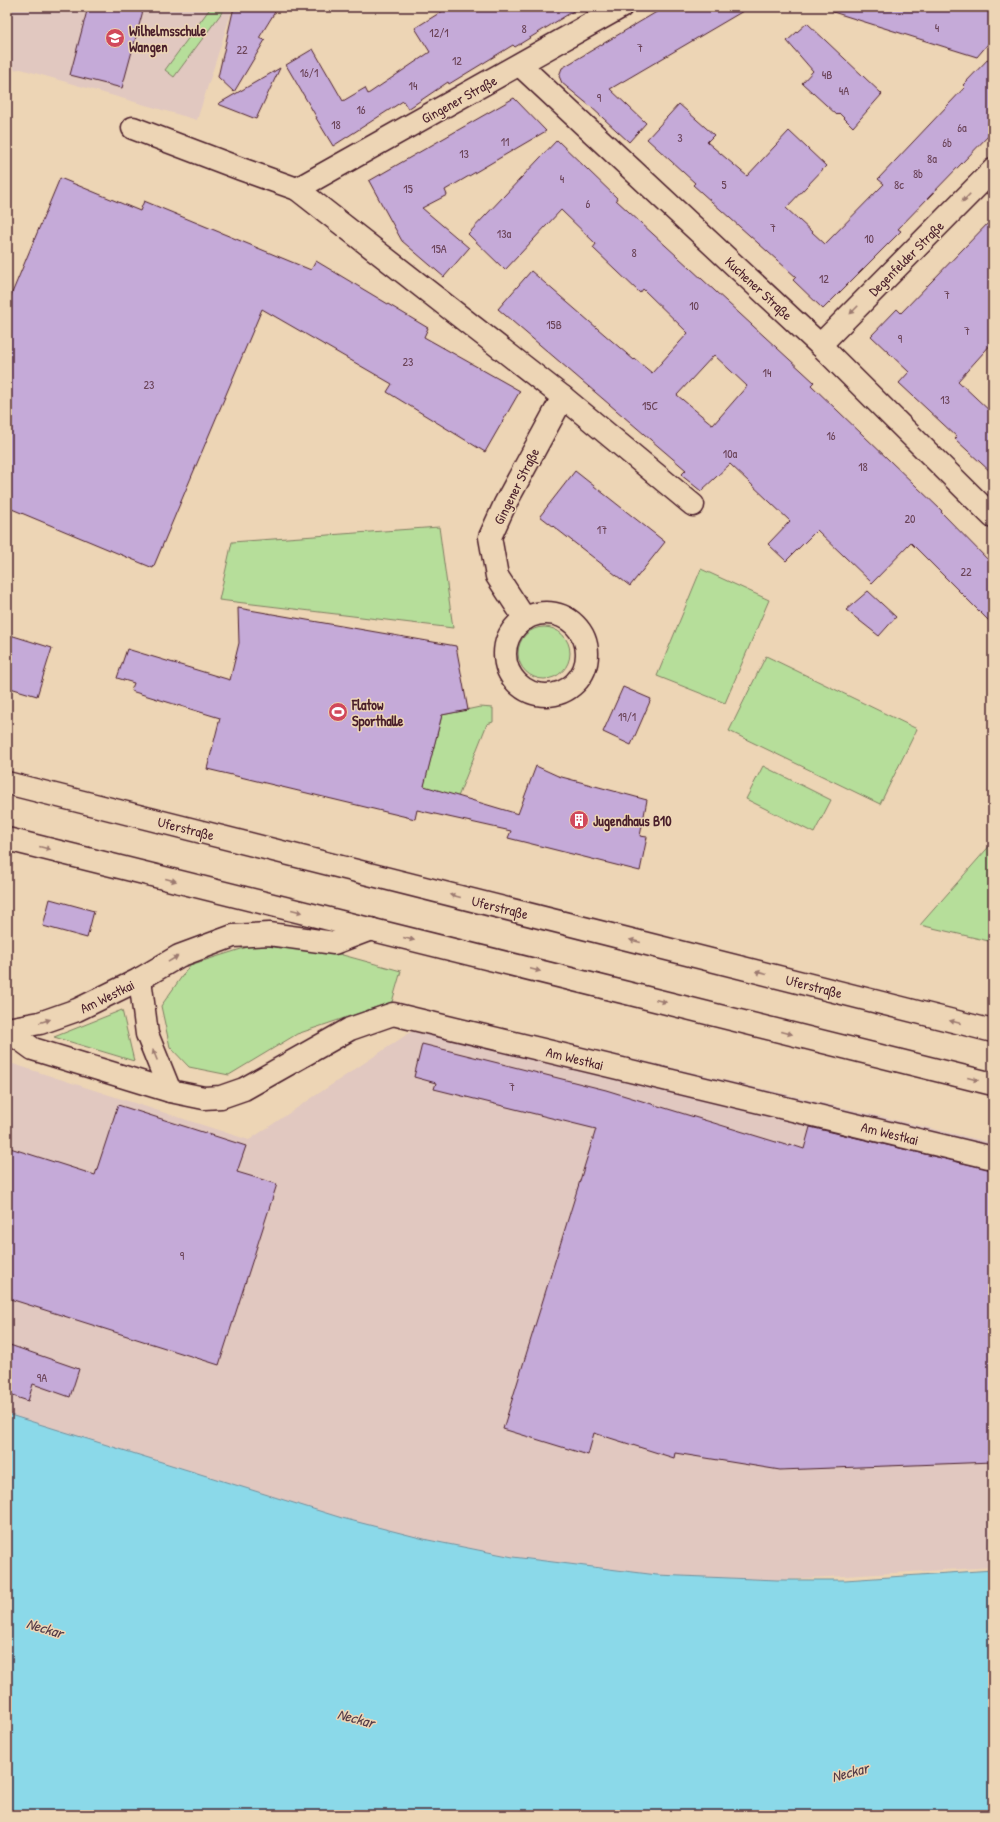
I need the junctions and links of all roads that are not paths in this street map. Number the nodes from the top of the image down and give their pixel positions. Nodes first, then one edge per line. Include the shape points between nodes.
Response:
1 (621, 7) edge
2 (520, 65) junction
3 (133, 128) dead end
4 (993, 170) edge
5 (297, 189) junction
6 (820, 345) junction
7 (563, 397) junction
8 (693, 505) dead end
9 (993, 517) edge
10 (525, 619) dead end
11 (7, 782) edge
12 (7, 839) edge
13 (371, 929) junction
14 (140, 979) junction
15 (7, 1029) edge
16 (993, 1031) edge
17 (993, 1084) edge
18 (170, 1091) junction
19 (993, 1158) edge

1 - 2 main road, Gingener Straße
2 - 5 main road, Gingener Straße
2 - 6 main road, Kuchener Straße
3 - 5 main road
4 -> 6 main road, Degenfelder Straße
5 - 7 main road
6 - 9 main road, Kuchener Straße
7 - 8 main road
7 - 10 main road, Gingener Straße via 490,537 498,576
16 -> 11 main road, Uferstraße
12 -> 13 main road
14 -> 13 main road via 180,956 233,936 269,934 334,944
13 -> 17 main road
15 -> 14 main road, Am Westkai via 40,1023 77,1010
18 -> 14 main road, Am Westkai via 147,1034
15 - 18 main road, Am Westkai via 33,1049
18 - 19 main road, Am Westkai via 204,1098 221,1097 244,1089 350,1029 393,1014

